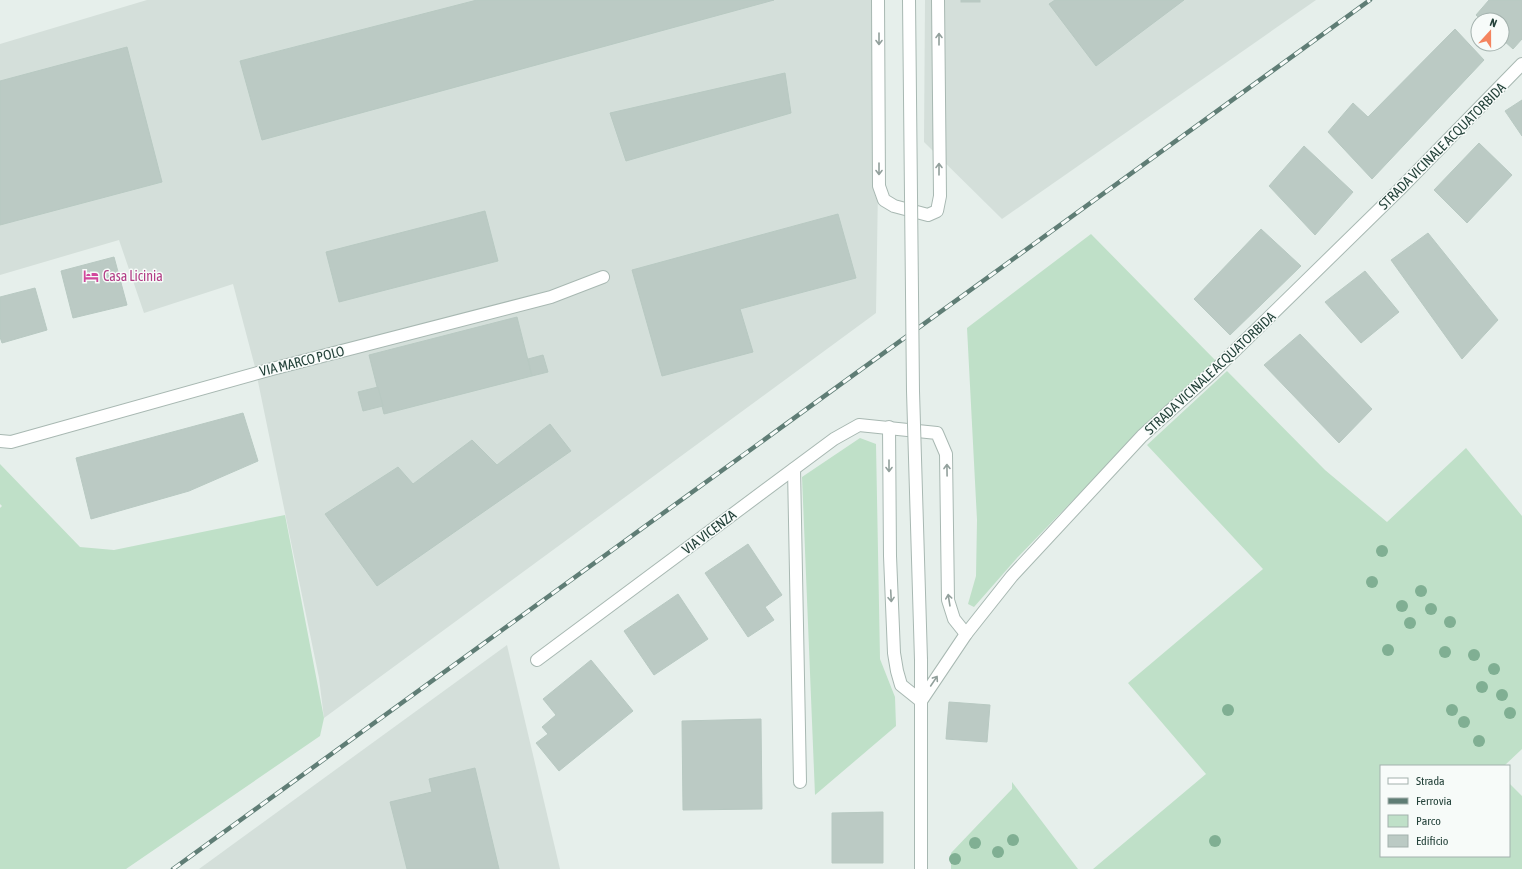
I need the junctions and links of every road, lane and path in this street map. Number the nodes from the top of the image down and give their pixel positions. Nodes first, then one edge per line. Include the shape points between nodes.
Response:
1 (878, 0) edge
2 (909, 0) edge
3 (938, 0) edge
4 (1522, 64) edge
5 (603, 277) dead end
6 (888, 427) junction
7 (0, 441) edge
8 (794, 469) junction
9 (966, 634) junction
10 (537, 660) dead end
11 (921, 701) junction
12 (800, 782) dead end
13 (921, 869) edge

1 -> 3 street via 881,195 894,206 928,215 937,211 940,196
2 - 11 street, bridge via 913,391
4 - 9 street, STRADA VICINALE ACQUATORBIDA via 1399,190 1214,372 1142,436 1012,576
5 - 7 street, VIA MARCO POLO via 551,297 272,369 11,442
6 - 8 street, VIA VICENZA via 859,425 834,439
9 -> 6 street, VIA VICENZA via 954,619 948,600 946,454 937,433
6 -> 11 street via 894,653 901,685
8 - 10 street, VIA VICENZA
8 - 12 street
11 -> 9 street, STRADA VICINALE ACQUATORBIDA
11 - 13 street

